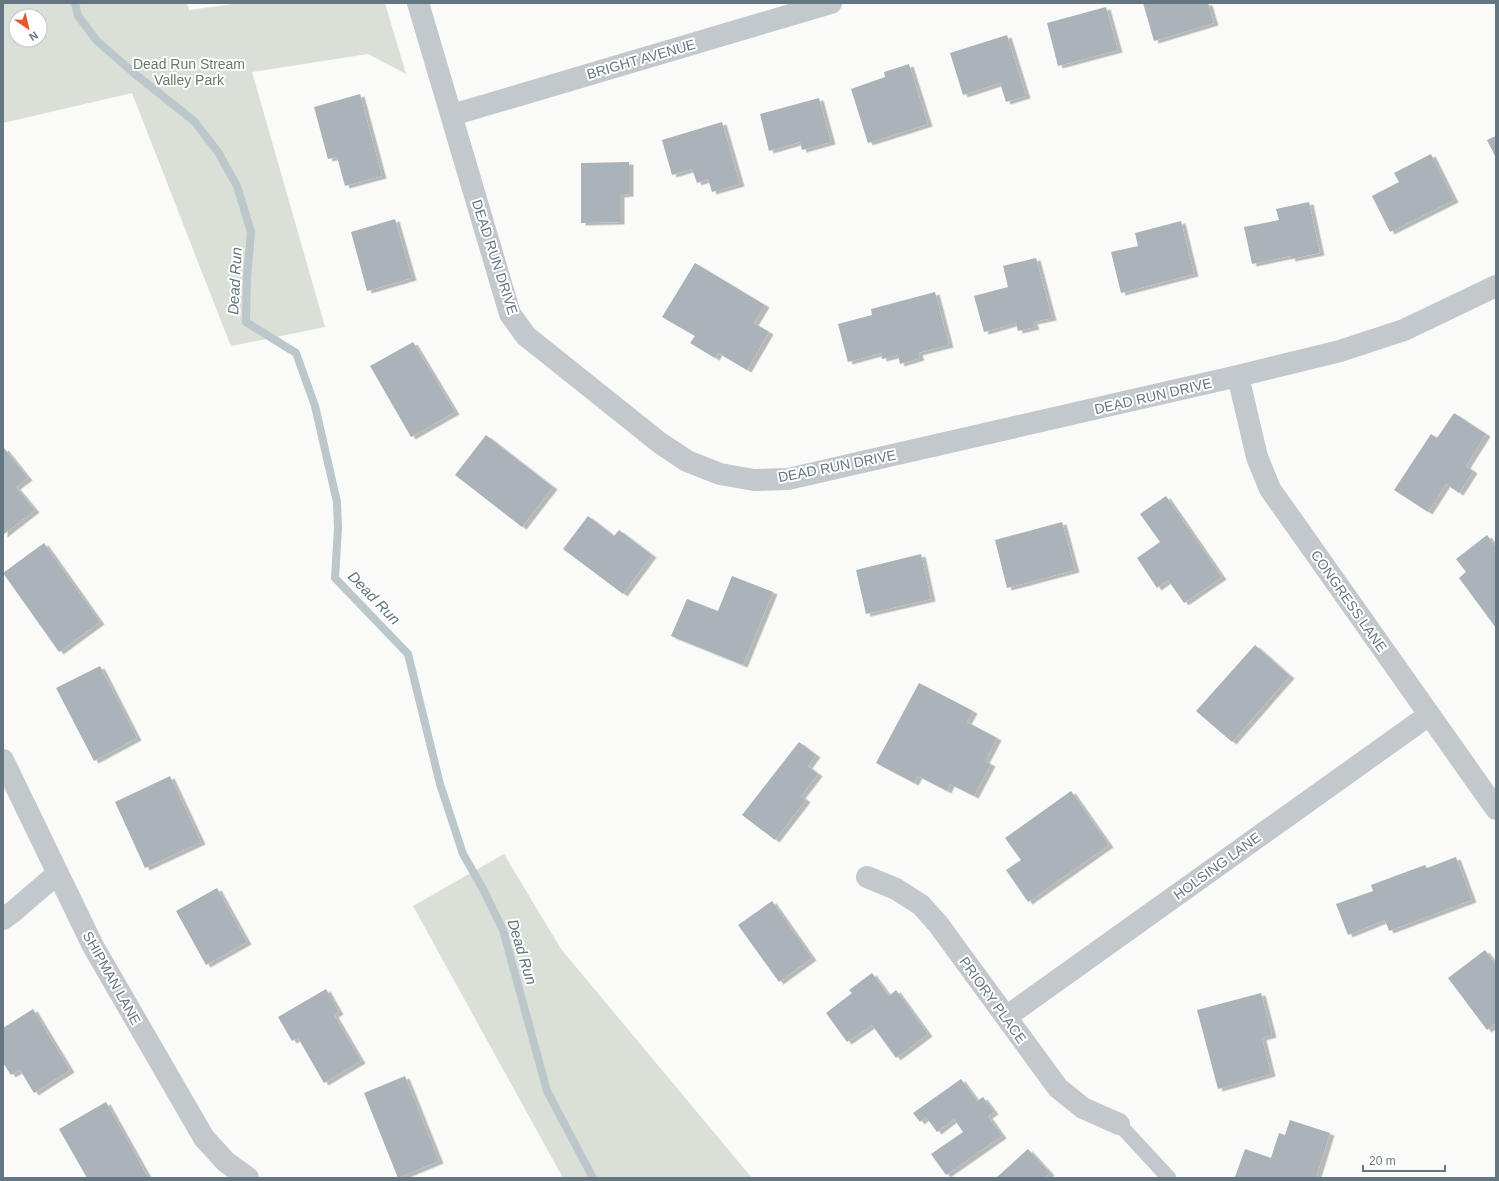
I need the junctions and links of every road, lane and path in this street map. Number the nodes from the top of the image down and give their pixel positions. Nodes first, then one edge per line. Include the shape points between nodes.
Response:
1 (418, 3) edge
2 (830, 3) edge
3 (452, 114) junction
4 (1496, 286) edge
5 (1238, 376) junction
6 (1429, 715) junction
7 (3, 760) edge
8 (1496, 809) edge
9 (58, 873) junction
10 (867, 877) dead end
11 (3, 919) edge
12 (1006, 1017) junction
13 (1119, 1124) joint
14 (248, 1178) edge
15 (1169, 1178) edge

1 - 3 street, DEAD RUN DRIVE
2 - 3 street, BRIGHT AVENUE
3 - 5 street, DEAD RUN DRIVE via 510,314 526,336 660,443 687,461 720,474 754,480 788,479
4 - 5 street, DEAD RUN DRIVE via 1397,332 1340,352
5 - 6 street, CONGRESS LANE via 1257,457 1270,489
6 - 8 street, CONGRESS LANE
6 - 12 street, HOLSING LANE
7 - 9 street, SHIPMAN LANE
9 - 11 street
9 - 14 street, SHIPMAN LANE via 93,946 204,1138 226,1162
10 - 12 street, PRIORY PLACE via 896,889 921,905 938,924
12 - 13 street, PRIORY PLACE via 1058,1088 1082,1108
13 - 15 lane

